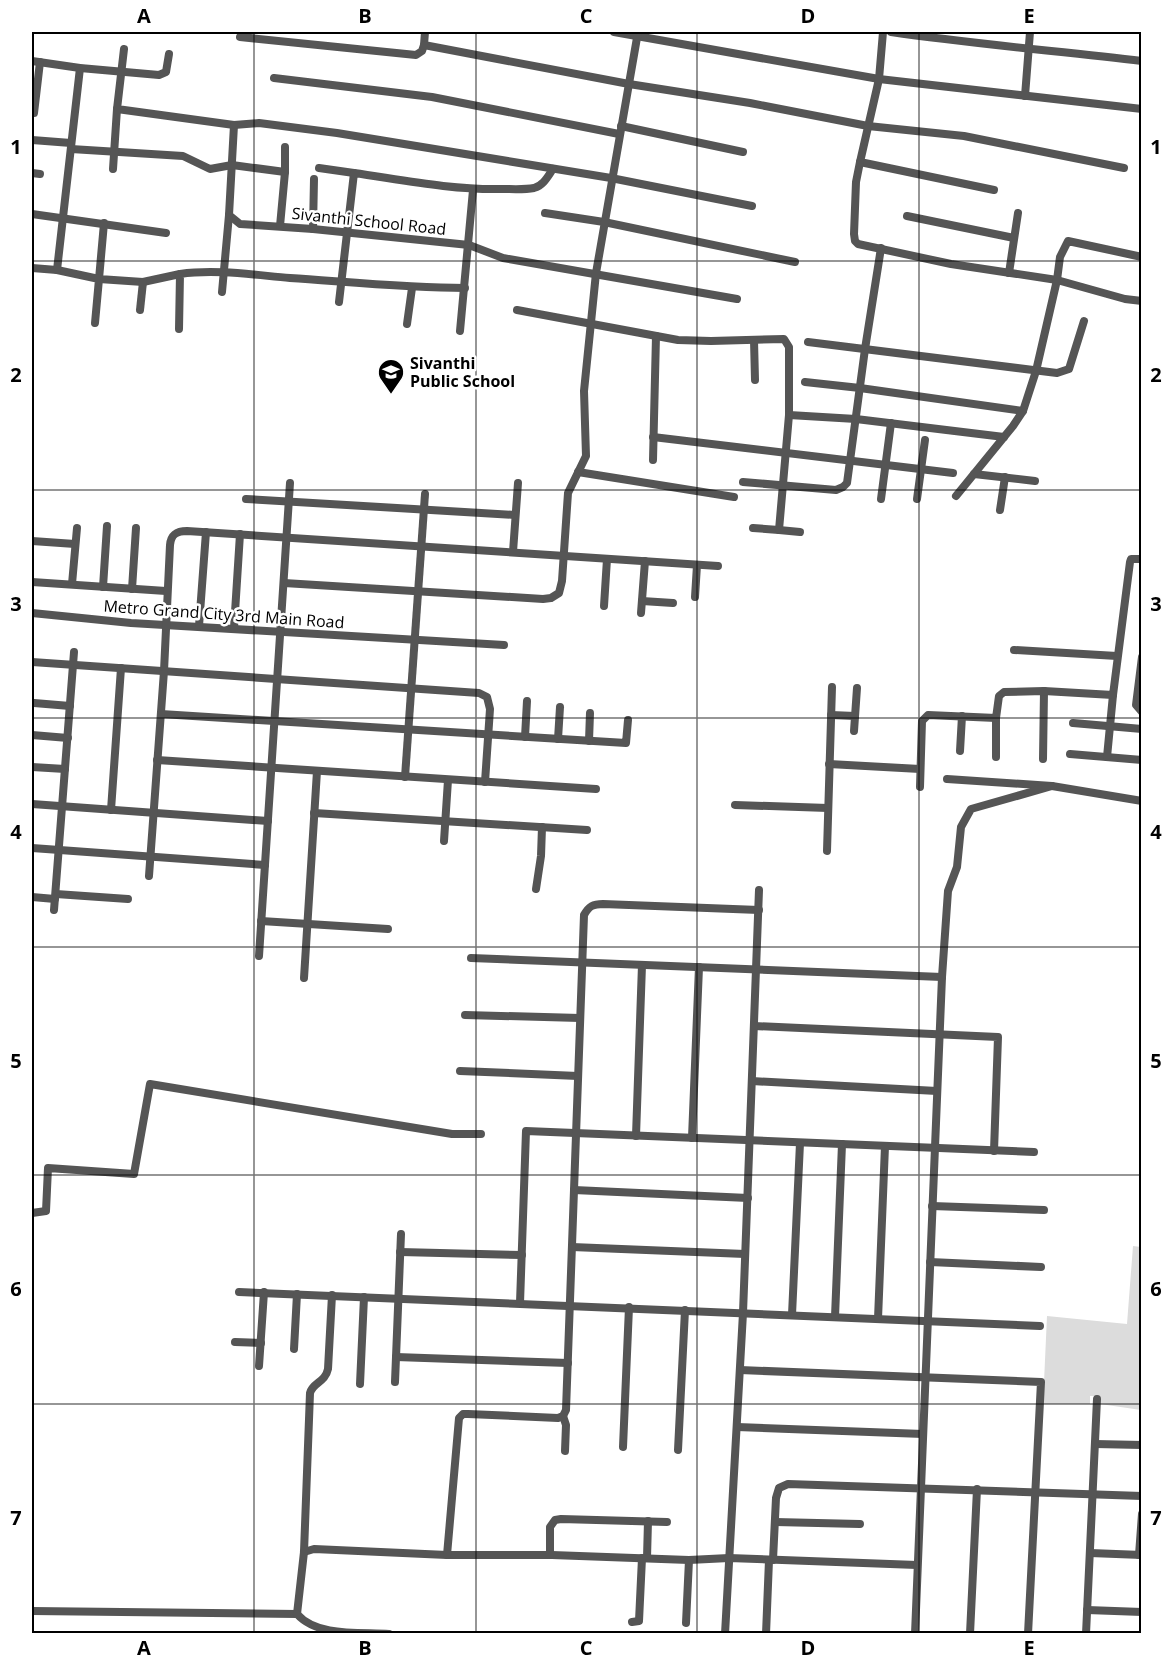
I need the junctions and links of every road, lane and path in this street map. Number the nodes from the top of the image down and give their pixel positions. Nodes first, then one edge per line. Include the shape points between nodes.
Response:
1 (425, 32) edge
2 (614, 32) edge
3 (883, 32) edge
4 (891, 32) edge
5 (1030, 32) edge
6 (638, 34) edge
7 (240, 37) dead end
8 (424, 45) junction
9 (1029, 47) junction
10 (124, 49) dead end
11 (169, 54) dead end
12 (1142, 61) edge
13 (36, 62) edge
14 (81, 68) junction
15 (122, 72) junction
16 (274, 78) dead end
17 (879, 79) junction
18 (629, 84) junction
19 (1024, 96) junction
20 (117, 109) junction
21 (1142, 109) edge
22 (34, 113) dead end
23 (234, 125) junction
24 (868, 126) junction
25 (620, 130) junction
26 (32, 140) edge
27 (71, 146) junction
28 (285, 147) dead end
29 (743, 152) dead end
30 (114, 153) junction
31 (860, 162) junction
32 (232, 165) junction
33 (319, 168) dead end
34 (1124, 168) dead end
35 (113, 169) dead end
36 (553, 169) junction
37 (285, 172) junction
38 (354, 173) junction
39 (611, 178) junction
40 (314, 179) dead end
41 (473, 190) junction
42 (994, 190) dead end
43 (752, 206) dead end
44 (545, 213) dead end
45 (1018, 213) dead end
46 (32, 214) edge
47 (230, 215) junction
48 (907, 216) dead end
49 (64, 218) junction
50 (604, 222) junction
51 (104, 224) junction
52 (280, 226) junction
53 (313, 229) junction
54 (166, 232) dead end
55 (348, 232) junction
56 (1014, 238) junction
57 (469, 245) junction
58 (881, 248) junction
59 (1142, 257) edge
60 (795, 262) dead end
61 (32, 268) edge
62 (57, 270) junction
63 (223, 273) junction
64 (596, 273) junction
65 (1009, 273) junction
66 (180, 274) junction
67 (99, 279) junction
68 (1057, 280) junction
69 (342, 281) junction
70 (143, 282) junction
71 (412, 288) junction
72 (465, 288) junction
73 (222, 292) dead end
74 (737, 299) dead end
75 (1142, 301) edge
76 (339, 303) dead end
77 (140, 310) dead end
78 (517, 310) dead end
79 (1084, 321) dead end
80 (95, 323) dead end
81 (407, 324) dead end
82 (589, 324) junction
83 (179, 329) dead end
84 (460, 331) dead end
85 (656, 336) junction
86 (754, 340) junction
87 (808, 342) dead end
88 (865, 349) junction
89 (1036, 371) junction
90 (755, 380) dead end
91 (805, 382) dead end
92 (860, 388) junction
93 (1023, 411) junction
94 (789, 415) junction
95 (856, 419) junction
96 (891, 423) junction
97 (653, 437) junction
98 (1004, 437) junction
99 (925, 440) dead end
100 (786, 453) junction
101 (653, 460) dead end
102 (850, 460) junction
103 (885, 465) junction
104 (921, 471) junction
105 (578, 472) junction
106 (953, 473) dead end
107 (974, 474) junction
108 (1005, 477) junction
109 (1035, 481) dead end
110 (743, 482) dead end
111 (290, 483) dead end
112 (518, 483) dead end
113 (784, 486) junction
114 (425, 494) dead end
115 (956, 496) dead end
116 (734, 497) dead end
117 (246, 499) dead end
118 (881, 499) dead end
119 (917, 499) dead end
120 (289, 502) junction
121 (424, 510) junction
122 (1000, 510) dead end
123 (515, 516) junction
124 (107, 526) dead end
125 (76, 528) dead end
126 (136, 528) dead end
127 (753, 528) dead end
128 (779, 530) junction
129 (206, 532) junction
130 (800, 532) dead end
131 (240, 534) junction
132 (286, 538) junction
133 (32, 541) edge
134 (75, 544) junction
135 (421, 546) junction
136 (513, 552) junction
137 (563, 556) junction
138 (607, 559) junction
139 (1142, 560) edge
140 (645, 561) junction
141 (697, 565) junction
142 (718, 566) dead end
143 (32, 582) edge
144 (284, 583) junction
145 (72, 585) junction
146 (103, 587) junction
147 (132, 589) junction
148 (166, 591) junction
149 (418, 591) junction
150 (695, 597) dead end
151 (642, 601) junction
152 (673, 603) dead end
153 (604, 606) dead end
154 (32, 612) edge
155 (642, 613) dead end
156 (165, 624) junction
157 (199, 626) junction
158 (234, 628) junction
159 (280, 631) junction
160 (415, 639) junction
161 (504, 645) dead end
162 (1014, 650) dead end
163 (74, 652) dead end
164 (1117, 656) junction
165 (1142, 657) edge
166 (32, 662) edge
167 (73, 665) junction
168 (121, 668) junction
169 (164, 671) junction
170 (277, 679) junction
171 (832, 687) dead end
172 (411, 688) junction
173 (857, 688) dead end
174 (1044, 691) junction
175 (1113, 695) junction
176 (527, 701) dead end
177 (34, 703) dead end
178 (70, 706) junction
179 (560, 707) dead end
180 (1142, 712) edge
181 (590, 713) dead end
182 (161, 714) junction
183 (831, 715) junction
184 (855, 716) junction
185 (962, 716) junction
186 (996, 717) junction
187 (628, 720) dead end
188 (275, 721) junction
189 (1073, 723) dead end
190 (1110, 726) junction
191 (1142, 729) edge
192 (409, 730) junction
193 (854, 731) dead end
194 (32, 735) edge
195 (489, 735) junction
196 (525, 737) junction
197 (68, 738) junction
198 (558, 739) junction
199 (589, 741) junction
200 (960, 751) dead end
201 (1070, 754) dead end
202 (996, 756) dead end
203 (1107, 757) junction
204 (1043, 759) dead end
205 (157, 760) junction
206 (1142, 760) edge
207 (829, 764) junction
208 (32, 767) edge
209 (272, 768) junction
210 (65, 769) junction
211 (920, 769) junction
212 (316, 771) junction
213 (405, 777) junction
214 (947, 779) dead end
215 (448, 780) junction
216 (485, 782) junction
217 (1052, 786) junction
218 (920, 787) dead end
219 (596, 789) dead end
220 (1142, 801) edge
221 (32, 804) edge
222 (735, 805) dead end
223 (62, 806) junction
224 (828, 808) junction
225 (111, 810) junction
226 (154, 813) junction
227 (314, 813) junction
228 (268, 821) junction
229 (445, 821) junction
230 (542, 828) junction
231 (587, 830) dead end
232 (444, 841) dead end
233 (32, 848) edge
234 (59, 850) junction
235 (827, 851) dead end
236 (150, 857) junction
237 (265, 865) junction
238 (149, 876) dead end
239 (536, 889) dead end
240 (759, 890) dead end
241 (55, 896) junction
242 (32, 897) edge
243 (128, 899) dead end
244 (54, 910) dead end
245 (759, 910) junction
246 (261, 921) junction
247 (308, 924) junction
248 (388, 929) dead end
249 (259, 956) dead end
250 (471, 958) dead end
251 (581, 962) junction
252 (642, 965) junction
253 (699, 967) junction
254 (757, 970) junction
255 (942, 977) junction
256 (304, 978) dead end
257 (465, 1015) dead end
258 (580, 1018) junction
259 (754, 1026) junction
260 (939, 1035) junction
261 (460, 1071) dead end
262 (578, 1076) junction
263 (752, 1082) junction
264 (937, 1091) junction
265 (576, 1133) junction
266 (481, 1134) dead end
267 (636, 1136) junction
268 (692, 1138) junction
269 (750, 1141) junction
270 (800, 1143) junction
271 (842, 1144) junction
272 (885, 1146) junction
273 (935, 1148) junction
274 (994, 1150) junction
275 (1034, 1152) dead end
276 (574, 1190) junction
277 (748, 1198) junction
278 (932, 1206) junction
279 (1044, 1210) dead end
280 (32, 1213) edge
281 (401, 1234) dead end
282 (572, 1247) junction
283 (400, 1252) junction
284 (745, 1254) junction
285 (522, 1255) junction
286 (930, 1262) junction
287 (1041, 1267) dead end
288 (239, 1292) dead end
289 (264, 1293) junction
290 (297, 1294) junction
291 (332, 1295) junction
292 (364, 1296) junction
293 (399, 1298) junction
294 (520, 1303) junction
295 (570, 1305) junction
296 (629, 1307) junction
297 (685, 1310) junction
298 (743, 1313) junction
299 (792, 1315) junction
300 (835, 1317) junction
301 (878, 1319) junction
302 (927, 1321) junction
303 (1040, 1326) dead end
304 (235, 1342) dead end
305 (261, 1343) junction
306 (294, 1349) dead end
307 (396, 1357) junction
308 (568, 1363) junction
309 (259, 1366) dead end
310 (740, 1370) junction
311 (926, 1377) junction
312 (395, 1382) dead end
313 (360, 1384) dead end
314 (1097, 1399) dead end
315 (562, 1416) junction
316 (737, 1427) junction
317 (923, 1434) junction
318 (1095, 1444) junction
319 (1142, 1445) edge
320 (623, 1447) dead end
321 (678, 1450) dead end
322 (566, 1451) dead end
323 (921, 1487) junction
324 (977, 1489) junction
325 (1035, 1492) junction
326 (1093, 1494) junction
327 (1142, 1496) edge
328 (1142, 1514) edge
329 (648, 1521) junction
330 (667, 1522) dead end
331 (775, 1522) junction
332 (860, 1524) dead end
333 (1141, 1524) edge
334 (304, 1552) junction
335 (1090, 1553) junction
336 (447, 1555) junction
337 (1140, 1555) edge
338 (550, 1556) junction
339 (644, 1558) junction
340 (729, 1558) junction
341 (689, 1560) junction
342 (771, 1560) junction
343 (917, 1565) junction
344 (1088, 1610) junction
345 (32, 1611) edge
346 (1142, 1612) edge
347 (297, 1614) junction
348 (632, 1622) dead end
349 (686, 1623) dead end
350 (389, 1634) edge
351 (724, 1634) edge
352 (766, 1634) edge
353 (915, 1634) edge
354 (970, 1634) edge
355 (1028, 1634) edge
356 (1086, 1634) edge

1 - 8 street
2 - 6 street
3 - 17 street
4 - 9 street
5 - 9 street
6 - 17 street
6 - 18 street
7 - 8 street via 416,55
8 - 18 street
9 - 12 street
9 - 19 street
10 - 15 street
11 - 15 street via 166,72 159,75
13 - 14 street
13 - 22 street
14 - 15 street
14 - 27 street
15 - 20 street
16 - 25 street via 432,97
17 - 19 street
17 - 24 street
18 - 24 street
18 - 25 street
19 - 21 street
20 - 23 street
20 - 30 street
23 - 32 street
23 - 36 street via 259,123 337,133
24 - 31 street
24 - 34 street via 964,136
25 - 29 street
25 - 39 street
26 - 27 street
27 - 30 street
27 - 49 street
28 - 37 street
30 - 32 street via 183,156 210,169
30 - 35 street
31 - 42 street
31 - 58 street via 855,241
32 - 37 street
32 - 47 street
33 - 38 street
36 - 39 street
36 - 41 street via 534,188
37 - 52 street
38 - 41 street
38 - 55 street
39 - 43 street
39 - 50 street
40 - 53 street
41 - 57 street
44 - 50 street
45 - 56 street
46 - 49 street
47 - 52 street, Sivanthi School Road via 240,224
47 - 63 street
48 - 56 street
49 - 51 street
49 - 62 street
50 - 60 street
50 - 64 street
51 - 54 street
51 - 67 street
52 - 53 street, Sivanthi School Road
53 - 55 street, Sivanthi School Road
55 - 57 street, Sivanthi School Road
55 - 69 street
56 - 65 street
57 - 64 street, Sivanthi School Road via 503,258
57 - 72 street
58 - 65 street
58 - 88 street
59 - 68 street via 1068,241 1060,257
61 - 62 street
62 - 67 street
63 - 66 street
63 - 69 street
63 - 73 street
64 - 74 street, Sivanthi School Road
64 - 82 street
65 - 68 street
66 - 70 street
66 - 83 street
67 - 70 street
67 - 80 street
68 - 75 street
68 - 89 street
69 - 71 street
69 - 76 street
70 - 77 street
71 - 72 street
71 - 81 street
72 - 84 street
78 - 82 street
79 - 89 street via 1069,369 1057,374
82 - 85 street
82 - 105 street via 584,392 586,456
85 - 86 street via 678,340
85 - 97 street
86 - 90 street
86 - 94 street via 787,342
87 - 88 street
88 - 89 street
88 - 92 street
89 - 93 street
91 - 92 street
92 - 93 street
92 - 95 street
93 - 98 street
94 - 95 street
94 - 100 street
95 - 96 street
95 - 102 street
96 - 98 street
96 - 103 street
97 - 100 street
97 - 101 street
98 - 107 street
99 - 104 street
100 - 102 street
100 - 113 street
102 - 103 street
102 - 113 street via 843,488
103 - 104 street
103 - 118 street
104 - 106 street
104 - 119 street
105 - 116 street
105 - 137 street via 567,498
107 - 108 street
107 - 115 street
108 - 109 street
108 - 122 street
110 - 113 street
111 - 120 street
112 - 123 street
113 - 128 street
114 - 121 street
117 - 120 street
120 - 121 street
120 - 132 street
121 - 123 street
121 - 135 street
123 - 136 street
124 - 146 street
125 - 134 street
126 - 147 street
127 - 128 street
128 - 130 street
129 - 131 street
129 - 148 street via 181,531 172,537
129 - 157 street
131 - 132 street
131 - 158 street
132 - 135 street
132 - 144 street
133 - 134 street
134 - 145 street
135 - 136 street
135 - 149 street
136 - 137 street
137 - 138 street
137 - 149 street via 560,590 551,598
138 - 140 street
138 - 153 street
139 - 164 street via 1130,562
140 - 141 street
140 - 151 street
141 - 142 street
141 - 150 street
143 - 145 street
144 - 149 street
144 - 159 street
145 - 146 street
146 - 147 street
147 - 148 street
148 - 156 street
149 - 160 street
151 - 152 street
151 - 155 street
154 - 156 street, Metro Grand City 3rd Main Road
156 - 157 street, Metro Grand City 3rd Main Road
156 - 169 street
157 - 158 street, Metro Grand City 3rd Main Road
158 - 159 street, Metro Grand City 3rd Main Road
159 - 160 street, Metro Grand City 3rd Main Road
159 - 170 street
160 - 161 street, Metro Grand City 3rd Main Road
160 - 172 street
162 - 164 street
163 - 167 street
164 - 175 street
165 - 180 street via 1136,705
166 - 167 street
167 - 168 street
167 - 178 street
168 - 169 street
168 - 225 street
169 - 170 street
169 - 182 street
170 - 172 street
170 - 188 street
171 - 183 street
172 - 192 street
172 - 195 street via 487,697
173 - 184 street
174 - 175 street
174 - 186 street via 1004,692 999,696
174 - 204 street
175 - 190 street
176 - 196 street
177 - 178 street
178 - 197 street
179 - 198 street
181 - 199 street
182 - 188 street
182 - 205 street
183 - 184 street
183 - 207 street
184 - 193 street
185 - 186 street
185 - 200 street
185 - 211 street via 924,717
186 - 202 street
187 - 199 street via 626,743
188 - 192 street
188 - 209 street
189 - 190 street
190 - 191 street
190 - 203 street
192 - 195 street
192 - 213 street
194 - 197 street
195 - 196 street
195 - 216 street
196 - 198 street
197 - 210 street
198 - 199 street
201 - 203 street
203 - 206 street
205 - 209 street
205 - 226 street
207 - 211 street
207 - 224 street
208 - 210 street
209 - 212 street
209 - 228 street
210 - 223 street
211 - 218 street
212 - 213 street
212 - 227 street
213 - 215 street
214 - 217 street
215 - 216 street
215 - 229 street
216 - 219 street
217 - 220 street
217 - 255 street via 971,809 961,827 957,867 948,891
221 - 223 street
222 - 224 street
223 - 225 street
223 - 234 street
224 - 235 street
225 - 226 street
226 - 228 street
226 - 236 street
227 - 229 street
227 - 247 street
228 - 237 street
229 - 230 street
229 - 232 street
230 - 231 street
230 - 239 street
233 - 234 street
234 - 236 street
234 - 241 street
236 - 237 street
236 - 238 street
237 - 246 street
240 - 245 street
241 - 242 street
241 - 243 street
241 - 244 street
245 - 251 street via 595,904 584,915
245 - 254 street
246 - 247 street
246 - 249 street
247 - 248 street
247 - 256 street
250 - 251 street
251 - 252 street
251 - 258 street
252 - 253 street
252 - 267 street
253 - 254 street
253 - 268 street
254 - 255 street
254 - 259 street
255 - 260 street
257 - 258 street
258 - 262 street
259 - 260 street
259 - 263 street
260 - 264 street
260 - 274 street via 998,1037
261 - 262 street
262 - 265 street
263 - 264 street
263 - 269 street
264 - 273 street
265 - 267 street
265 - 276 street
265 - 285 street via 526,1131
266 - 280 street via 452,1134 150,1084 134,1174 48,1168 46,1210
267 - 268 street
268 - 269 street
269 - 270 street
269 - 277 street
270 - 271 street
270 - 299 street
271 - 272 street
271 - 300 street
272 - 273 street
272 - 301 street
273 - 274 street
273 - 278 street
274 - 275 street
276 - 277 street
276 - 282 street
277 - 284 street
278 - 279 street
278 - 286 street
281 - 283 street
282 - 284 street
282 - 295 street
283 - 285 street
283 - 293 street
284 - 298 street
285 - 294 street
286 - 287 street
286 - 302 street
288 - 289 street
289 - 290 street
289 - 305 street
290 - 291 street
290 - 306 street
291 - 292 street
291 - 334 street via 328,1369 310,1393
292 - 293 street
292 - 313 street
293 - 294 street
293 - 307 street
294 - 295 street
295 - 296 street
295 - 308 street
296 - 297 street
296 - 320 street
297 - 298 street
297 - 321 street
298 - 299 street
298 - 310 street
299 - 300 street
300 - 301 street
301 - 302 street
302 - 303 street
302 - 311 street
304 - 305 street
305 - 309 street
307 - 308 street
307 - 312 street
308 - 315 street via 566,1410
310 - 311 street
310 - 316 street
311 - 317 street
311 - 325 street via 1041,1382
314 - 318 street
315 - 322 street via 566,1420
315 - 336 street via 463,1414 459,1418
316 - 317 street
316 - 340 street
317 - 323 street
318 - 319 street
318 - 326 street
323 - 324 street
323 - 331 street via 782,1485 777,1492
323 - 343 street
324 - 325 street
324 - 354 street
325 - 326 street
325 - 355 street
326 - 327 street
326 - 335 street
328 - 333 street
329 - 330 street
329 - 338 street via 555,1520 550,1527
329 - 339 street
331 - 332 street
331 - 342 street
333 - 337 street
334 - 336 street via 314,1549
334 - 347 street
335 - 337 street
335 - 344 street
336 - 338 street
338 - 339 street
339 - 341 street
339 - 348 street via 639,1621
340 - 341 street
340 - 342 street
340 - 351 street
341 - 349 street
342 - 343 street
342 - 352 street
343 - 353 street
344 - 346 street
344 - 356 street
345 - 347 street
347 - 350 street via 304,1622 321,1629

